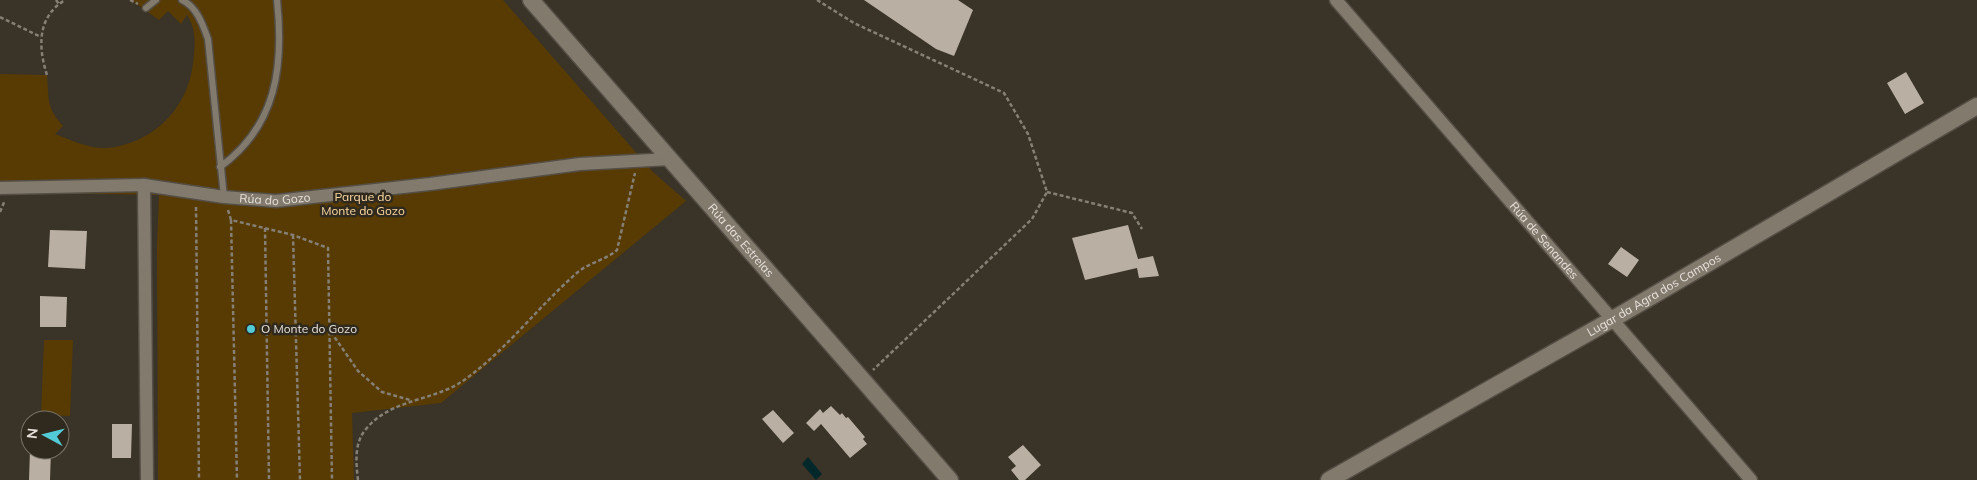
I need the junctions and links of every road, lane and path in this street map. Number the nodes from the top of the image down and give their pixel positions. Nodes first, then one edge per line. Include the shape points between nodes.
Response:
1 (56, 0) edge
2 (65, 0) edge
3 (156, 0) edge
4 (182, 0) edge
5 (277, 0) edge
6 (531, 0) edge
7 (817, 0) edge
8 (1336, 0) edge
9 (59, 4) junction
10 (146, 8) dead end
11 (0, 17) edge
12 (41, 37) junction
13 (47, 75) dead end
14 (1977, 106) edge
15 (670, 159) junction
16 (639, 160) junction
17 (220, 167) junction
18 (144, 185) junction
19 (0, 188) edge
20 (195, 192) junction
21 (1047, 192) junction
22 (224, 197) junction
23 (231, 220) junction
24 (266, 228) junction
25 (1142, 229) dead end
26 (292, 235) junction
27 (1613, 319) junction
28 (330, 330) junction
29 (878, 365) dead end
30 (410, 400) junction
31 (147, 480) edge
32 (199, 480) edge
33 (237, 480) edge
34 (269, 480) edge
35 (300, 480) edge
36 (332, 480) edge
37 (358, 480) edge
38 (950, 480) edge
39 (1329, 480) edge
40 (1751, 480) edge

1 - 9 path
2 - 9 path
3 - 10 lane
4 - 17 lane via 202,22 208,39
5 - 17 lane via 278,72 262,124 239,153
6 - 15 street, Rúa das Estrelas
7 - 21 path via 854,23 1004,93 1028,134
8 - 27 street, Rúa de Senandes
9 - 12 path via 48,18
11 - 12 path
12 - 13 path via 41,56
14 - 27 street, Lugar da Agra dos Campos
15 - 16 street, Rúa do Gozo
15 - 38 street, Rúa das Estrelas
16 - 22 street, Rúa do Gozo via 580,164 297,199
16 - 30 path via 617,250 580,270 476,370 456,384
17 - 22 lane
18 - 19 street, Rúa do Gozo
18 - 20 street, Rúa do Gozo
18 - 31 street
20 - 22 street, Rúa do Gozo
20 - 32 path via 198,224
21 - 25 path via 1132,213
21 - 29 path via 1032,219
22 - 23 path
23 - 24 path
23 - 33 path
24 - 26 path
24 - 34 path
26 - 28 path via 328,248
26 - 35 path
27 - 39 street, Lugar da Agra dos Campos
27 - 40 street, Rúa de Senandes
28 - 30 path via 358,371 382,392
28 - 36 path
30 - 37 path via 384,415 360,438 356,450

